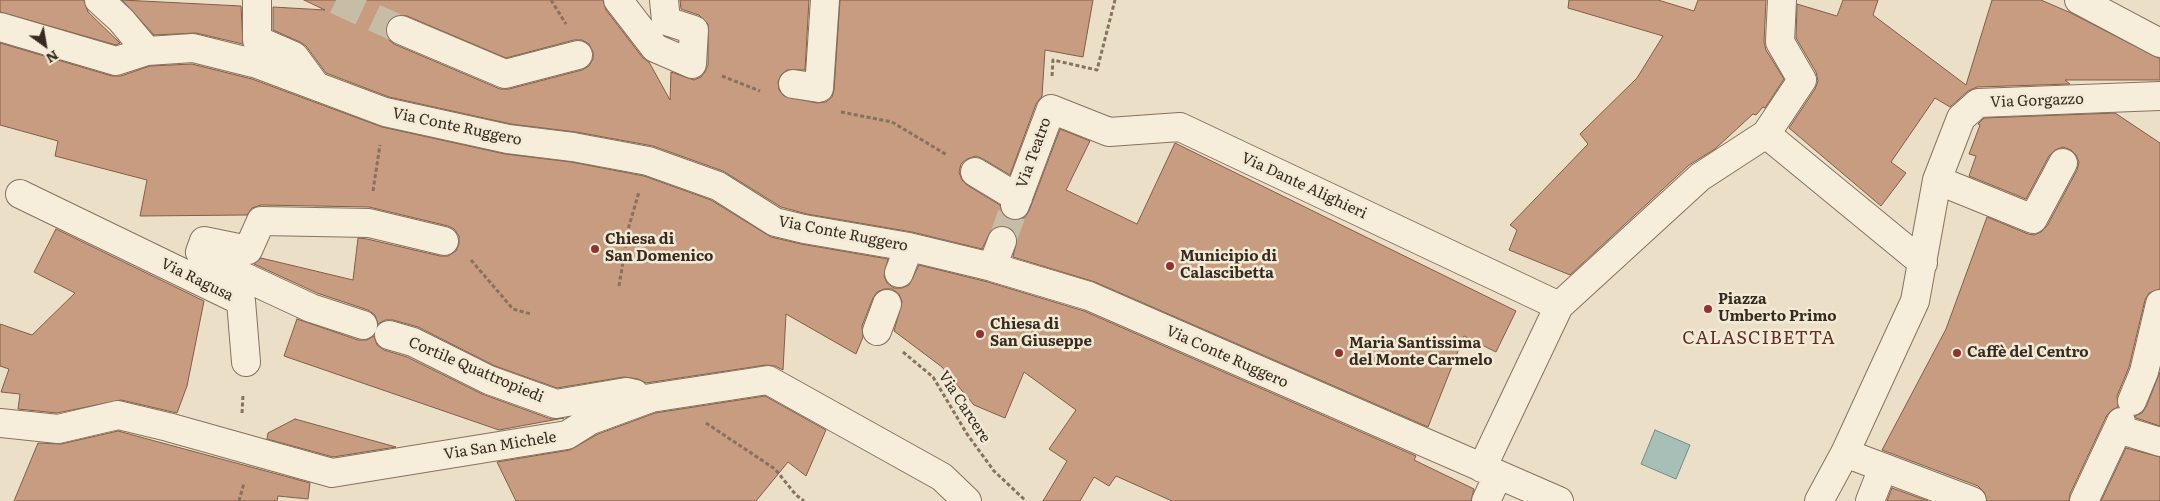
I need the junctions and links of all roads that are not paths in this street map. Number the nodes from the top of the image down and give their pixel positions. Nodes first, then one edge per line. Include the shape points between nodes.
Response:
1 (99, 0) edge
2 (257, 0) edge
3 (618, 0) edge
4 (664, 0) edge
5 (825, 0) edge
6 (1782, 0) edge
7 (2079, 0) edge
8 (0, 27) edge
9 (401, 30) tunnel mouth
10 (2160, 43) edge
11 (147, 51) junction
12 (578, 54) dead end
13 (793, 84) dead end
14 (316, 86) junction
15 (1051, 96) joint
16 (2160, 96) edge
17 (1770, 128) junction
18 (2063, 163) dead end
19 (975, 172) dead end
20 (1937, 180) junction
21 (20, 194) dead end
22 (444, 241) road end
23 (1002, 241) tunnel mouth
24 (909, 247) junction
25 (1923, 263) junction
26 (992, 267) junction
27 (899, 273) dead end
28 (1555, 303) junction
29 (887, 304) dead end
30 (2160, 304) edge
31 (363, 325) dead end
32 (877, 331) road end
33 (389, 335) dead end
34 (246, 362) road end
35 (651, 398) junction
36 (2124, 418) junction
37 (0, 423) edge
38 (2160, 442) edge
39 (1845, 453) junction
40 (1883, 468) junction
41 (1490, 472) junction
42 (967, 501) edge
43 (1486, 501) edge
44 (1560, 501) edge
45 (1820, 501) edge
46 (1870, 501) edge
47 (1972, 501) edge
48 (2084, 501) edge

1 - 11 street
2 - 14 street via 257,40 294,56
3 - 4 street via 655,48 692,64 694,30 666,21
5 - 13 street via 818,88
6 - 17 street via 1780,42 1802,80
7 - 10 street
8 - 11 street, Via Conte Ruggero via 116,61
9 - 12 street via 505,74
11 - 14 street, Via Conte Ruggero via 192,48 257,64
14 - 24 street, Via Conte Ruggero via 385,112 508,140 573,147 648,161 718,186 776,222
15 - 19 street, Via Teatro via 1016,202
15 - 28 street, Via Dante Alighieri via 1109,132 1180,127
16 - 20 street, Via Gorgazzo via 1978,102 1961,118
17 - 25 street
17 - 28 street via 1700,177 1599,270
18 - 20 street via 2033,219
20 - 25 street, Via Gorgazzo
21 - 34 street, Via Ragusa via 241,302
22 - 31 street via 368,223 261,221 248,250 204,241 200,252 208,260 311,308
23 - 26 street
24 - 26 street, Via Conte Ruggero
24 - 27 street
25 - 39 street, Via Gorgazzo via 1915,302
26 - 41 street, Via Conte Ruggero via 1089,296
28 - 41 street
29 - 32 street
30 - 36 street via 2144,372
33 - 35 street, Cortile Quattropiedi via 413,342 489,380 556,404 626,392
35 - 37 street, Via San Michele via 592,420 567,435 332,473 118,415 58,429
35 - 42 street, Via San Michele via 768,380 942,477
36 - 38 street
36 - 48 street
39 - 40 street
39 - 45 street, Via Gorgazzo
40 - 46 street
40 - 47 street
41 - 43 street
41 - 44 street, Via Conte Ruggero

